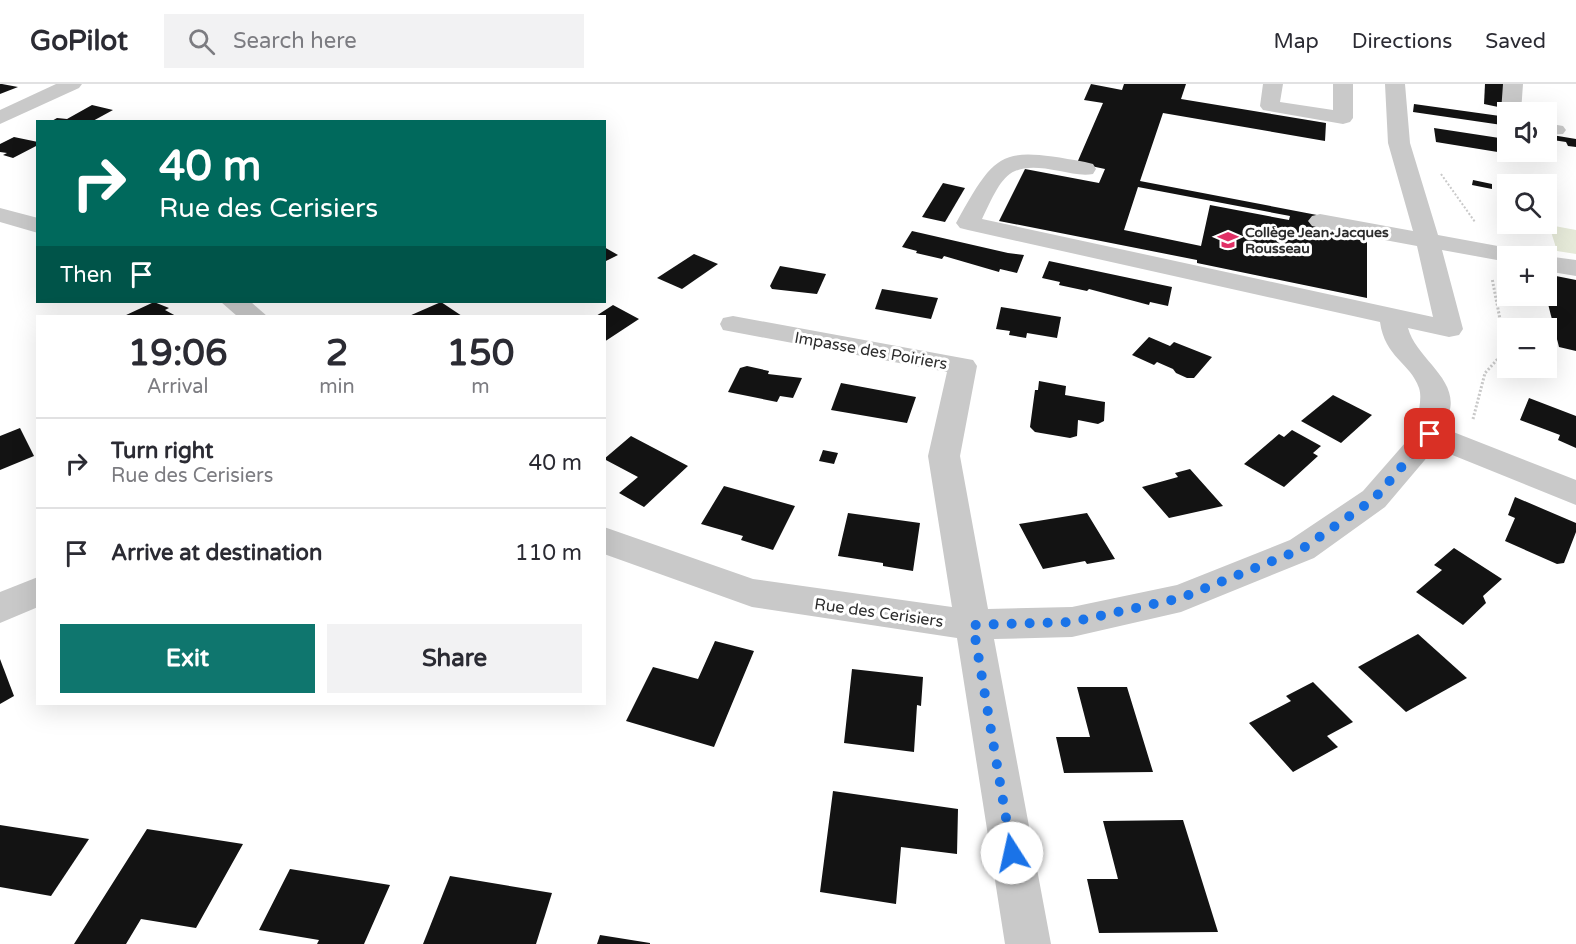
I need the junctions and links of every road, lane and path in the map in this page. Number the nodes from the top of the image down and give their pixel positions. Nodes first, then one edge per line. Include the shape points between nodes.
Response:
1 (72, 84) edge
2 (1273, 84) edge
3 (1343, 84) edge
4 (1395, 84) edge
5 (1513, 84) edge
6 (1512, 102) edge
7 (0, 118) edge
8 (1085, 169) dead end
9 (0, 215) edge
10 (1320, 221) dead end
11 (36, 225) edge
12 (1428, 241) junction
13 (1497, 253) edge
14 (1557, 264) edge
15 (1576, 268) edge
16 (236, 303) edge
17 (254, 315) edge
18 (1393, 316) junction
19 (733, 324) dead end
20 (1431, 425) junction
21 (1576, 493) edge
22 (606, 541) edge
23 (36, 592) edge
24 (0, 608) edge
25 (973, 625) junction
26 (1028, 944) edge

1 - 7 street
2 - 3 street via 1270,106 1343,118
4 - 12 street via 1399,143
5 - 6 street
8 - 18 street via 1044,161 1024,161 1000,169 968,223
9 - 11 street
10 - 12 street
12 - 13 street
12 - 18 street via 1449,329
14 - 15 street
16 - 17 street
18 - 20 street via 1402,350 1434,390
19 - 25 street, Impasse des Poiriers via 963,366 944,456
20 - 21 street
20 - 25 street, Rue des Cerisiers via 1374,499 1302,549 1181,598 1072,622
22 - 25 street, Rue des Cerisiers via 752,593
23 - 24 street
25 - 26 street

